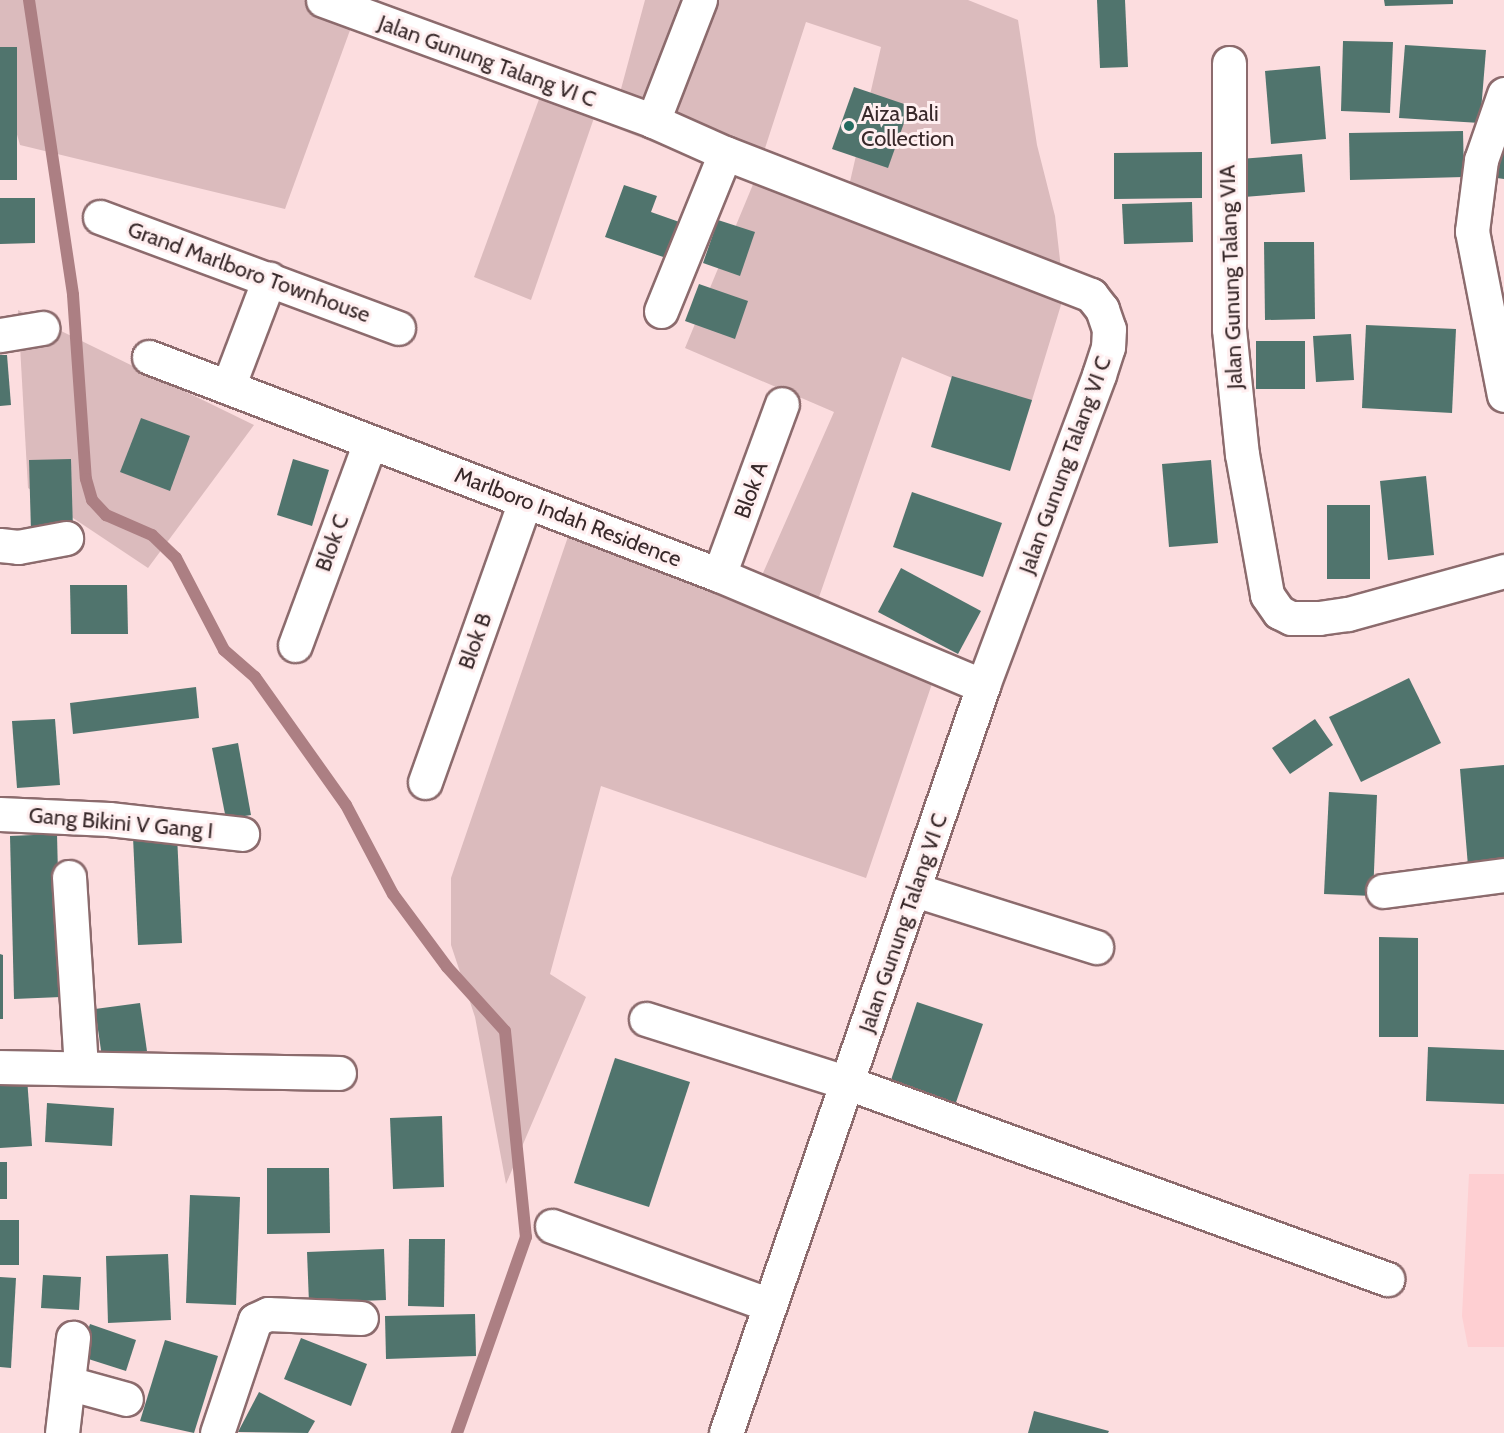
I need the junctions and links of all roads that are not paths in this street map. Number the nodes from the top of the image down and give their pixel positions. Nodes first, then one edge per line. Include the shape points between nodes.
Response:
1 (323, 0) edge
2 (700, 0) edge
3 (1229, 63) dead end
4 (1504, 94) edge
5 (653, 121) junction
6 (724, 153) junction
7 (100, 217) dead end
8 (269, 279) junction
9 (661, 311) dead end
10 (42, 328) dead end
11 (398, 328) dead end
12 (0, 335) edge
13 (149, 357) dead end
14 (228, 387) junction
15 (1504, 395) edge
16 (782, 404) dead end
17 (370, 442) junction
18 (525, 501) junction
19 (66, 538) dead end
20 (0, 545) edge
21 (1504, 571) edge
22 (719, 575) junction
23 (295, 645) dead end
24 (983, 686) junction
25 (425, 782) dead end
26 (0, 814) edge
27 (242, 834) dead end
28 (1504, 875) edge
29 (69, 877) dead end
30 (915, 890) junction
31 (1383, 891) dead end
32 (1096, 946) dead end
33 (646, 1019) dead end
34 (0, 1067) edge
35 (81, 1068) junction
36 (339, 1073) dead end
37 (848, 1083) junction
38 (552, 1226) dead end
39 (1387, 1279) dead end
40 (768, 1304) junction
41 (361, 1318) dead end
42 (73, 1338) dead end
43 (68, 1383) junction
44 (126, 1399) dead end
45 (62, 1433) edge
46 (217, 1433) edge
47 (726, 1433) edge

1 - 5 street, Jalan Gunung Talang VI C
2 - 5 street
3 - 21 street, Jalan Gunung Talang VIA via 1229,329 1242,454 1268,595 1280,612 1291,618 1319,618 1348,614
4 - 15 street via 1481,160 1472,231
5 - 6 street, Jalan Gunung Talang VI C
6 - 9 street
6 - 24 street, Jalan Gunung Talang VI C via 1091,295 1102,309 1109,329 1108,347
7 - 8 street, Grand Marlboro Townhouse
8 - 11 street, Grand Marlboro Townhouse
8 - 14 street
10 - 12 street
13 - 14 street, Marlboro Indah Residence
14 - 17 street, Marlboro Indah Residence
16 - 22 street, Blok A
17 - 18 street, Marlboro Indah Residence
17 - 23 street, Blok C
18 - 22 street, Marlboro Indah Residence
18 - 25 street, Blok B
19 - 20 street via 18,547
22 - 24 street, Marlboro Indah Residence
24 - 30 street, Jalan Gunung Talang VI C
26 - 27 street, Gang Bikini V Gang I via 109,819
28 - 31 street
29 - 35 street
30 - 32 street
30 - 37 street, Jalan Gunung Talang VI C
33 - 37 street
34 - 35 street
35 - 36 street
37 - 39 street
37 - 40 street, Jalan Gunung Talang VI C
38 - 40 street
40 - 47 street, Jalan Gunung Talang VI C
41 - 46 street via 268,1314 255,1320
42 - 43 street
43 - 44 street
43 - 45 street

